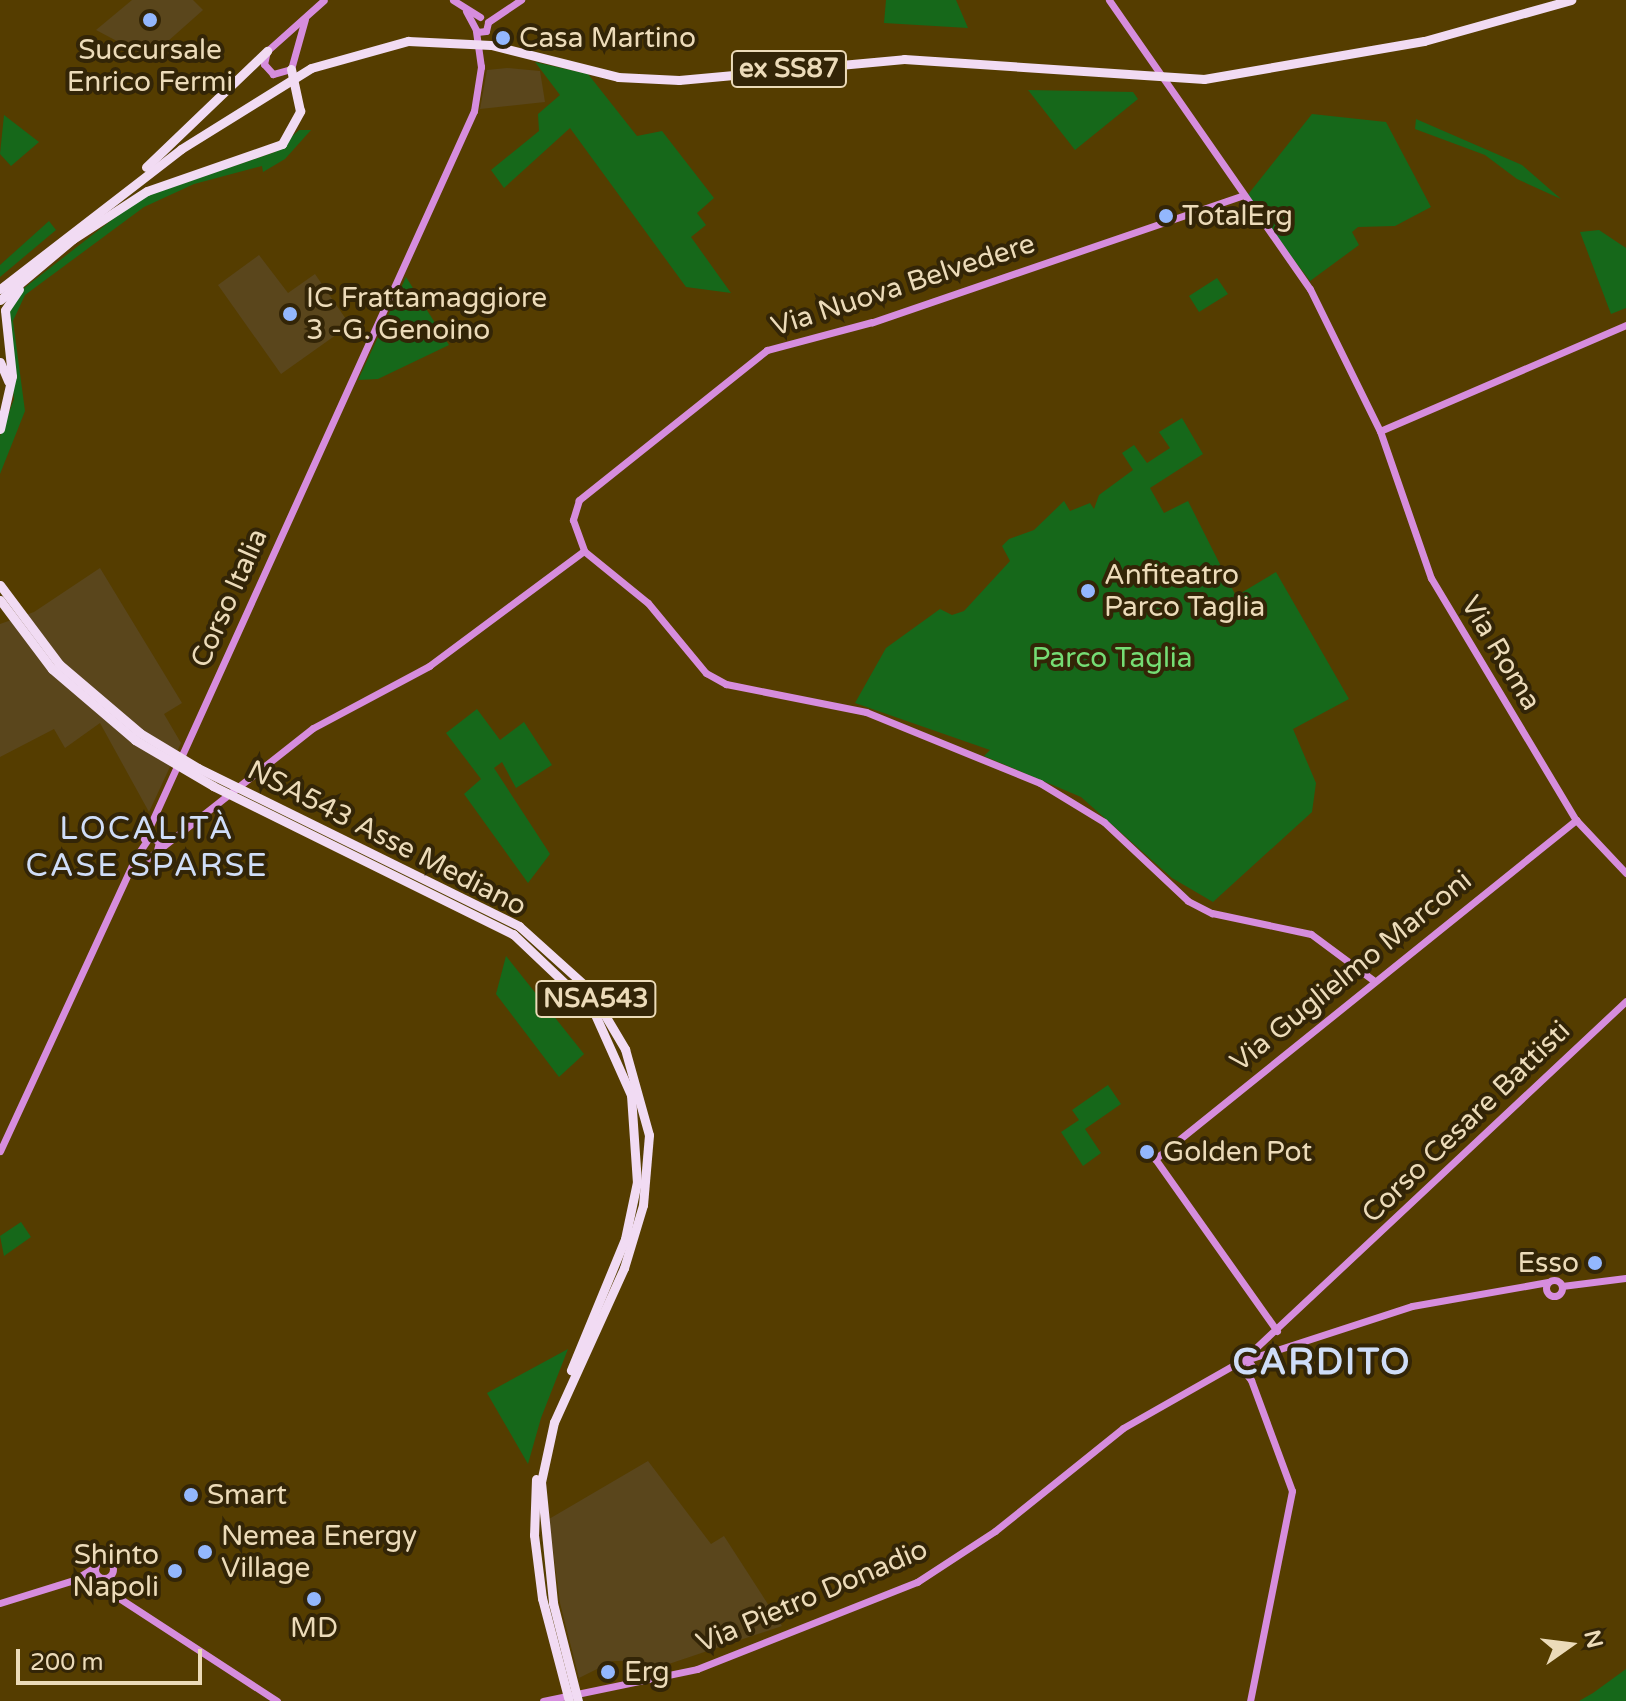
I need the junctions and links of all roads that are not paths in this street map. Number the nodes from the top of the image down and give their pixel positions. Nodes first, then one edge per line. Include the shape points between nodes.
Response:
1 (324, 0) edge
2 (453, 0) edge
3 (521, 0) edge
4 (1109, 0) edge
5 (1571, 0) edge
6 (466, 11) junction
7 (480, 17) junction
8 (305, 19) junction
9 (487, 26) junction
10 (474, 28) junction
11 (481, 46) junction
12 (267, 51) junction
13 (291, 69) junction
14 (1241, 196) junction
15 (101, 206) junction
16 (71, 235) junction
17 (40, 266) junction
18 (0, 281) edge
19 (0, 289) edge
20 (0, 300) edge
21 (1626, 325) edge
22 (0, 362) edge
23 (11, 389) junction
24 (0, 429) edge
25 (1380, 431) junction
26 (584, 551) junction
27 (0, 585) edge
28 (0, 600) edge
29 (1576, 820) junction
30 (152, 823) junction
31 (155, 837) junction
32 (170, 837) junction
33 (144, 839) junction
34 (157, 850) junction
35 (138, 852) junction
36 (147, 859) junction
37 (1626, 873) edge
38 (127, 878) junction
39 (1373, 980) junction
40 (1626, 1001) edge
41 (0, 1151) edge
42 (1626, 1278) edge
43 (1548, 1282) junction
44 (1562, 1286) junction
45 (1529, 1288) junction
46 (1546, 1292) junction
47 (1277, 1331) junction
48 (1246, 1364) junction
49 (95, 1567) junction
50 (112, 1573) junction
51 (74, 1580) junction
52 (120, 1597) junction
53 (0, 1603) edge
54 (564, 1700) edge
55 (277, 1701) edge
56 (543, 1701) edge
57 (578, 1701) edge
58 (1250, 1701) edge

1 - 8 street
2 - 6 street
3 - 9 street
4 - 14 street, Via Roma
5 - 15 highway, ex SS87, bridge via 1424,41 1204,79 904,59 679,80 618,77 514,48 408,41 311,68
6 - 7 street
6 - 10 street
7 - 9 street
7 - 10 street
8 - 12 street
8 - 13 street
9 - 10 street
9 - 11 street
10 - 11 street
11 - 30 street, Corso Italia via 474,111
12 - 13 street via 267,70 279,76
12 - 15 highway
13 - 16 highway via 300,111 282,144 165,182
14 - 25 street, Via Roma via 1310,289
14 - 26 street, Via Nuova Belvedere via 872,322 767,350 575,506
15 - 16 highway, ex SS87
16 - 17 highway, ex SS87
16 - 18 highway
16 - 19 highway, ex SS87
17 - 20 highway, ex SS87
17 - 23 highway via 5,310
21 - 25 street
22 - 23 highway
23 - 24 highway
25 - 29 street, Via Roma via 1431,578
26 - 32 street, Corso Italia via 392,687 313,728
26 - 39 street via 648,603 706,673 726,684 866,712 1040,783 1104,822 1188,901 1212,913 1311,934
27 - 57 highway, NSA543 Asse Mediano / NSA543, bridge via 59,664 140,733 198,768 519,926 590,990 625,1049 649,1135 643,1205 624,1268 554,1422 541,1482 553,1603
28 - 54 highway, NSA543 Asse Mediano / NSA543, bridge via 52,669 135,740 213,786 513,934 574,987 612,1044 637,1124 634,1204 550,1422 535,1489 542,1598
29 - 37 street, Via Roma
29 - 39 street, Via Guglielmo Marconi
30 - 31 street
30 - 33 street, Corso Italia
31 - 32 street
31 - 33 street
31 - 34 street
32 - 34 street, Corso Italia
33 - 35 street, Corso Italia
34 - 36 street, Corso Italia
35 - 36 street
35 - 38 street, Corso Italia
36 - 38 street, Corso Italia
38 - 41 street, Corso Italia
39 - 47 street, Via Guglielmo Marconi via 1155,1159
40 - 47 street, Corso Cesare Battisti
42 - 44 street
43 - 44 street
43 - 45 street, Via Pietro Donadio
43 - 46 street
44 - 46 street via 1556,1297
45 - 46 street, Via Pietro Donadio
45 - 48 street, Via Pietro Donadio via 1412,1306
47 - 48 street, Corso Cesare Battisti
48 - 54 street, Via Pietro Donadio via 1123,1428 995,1531 917,1582 697,1669
48 - 58 street via 1292,1491
49 - 50 street via 102,1577
49 - 50 street via 106,1560
49 - 51 street
50 - 52 street
51 - 52 street via 96,1583
51 - 53 street
52 - 55 street
54 - 56 street, Via Pietro Donadio

